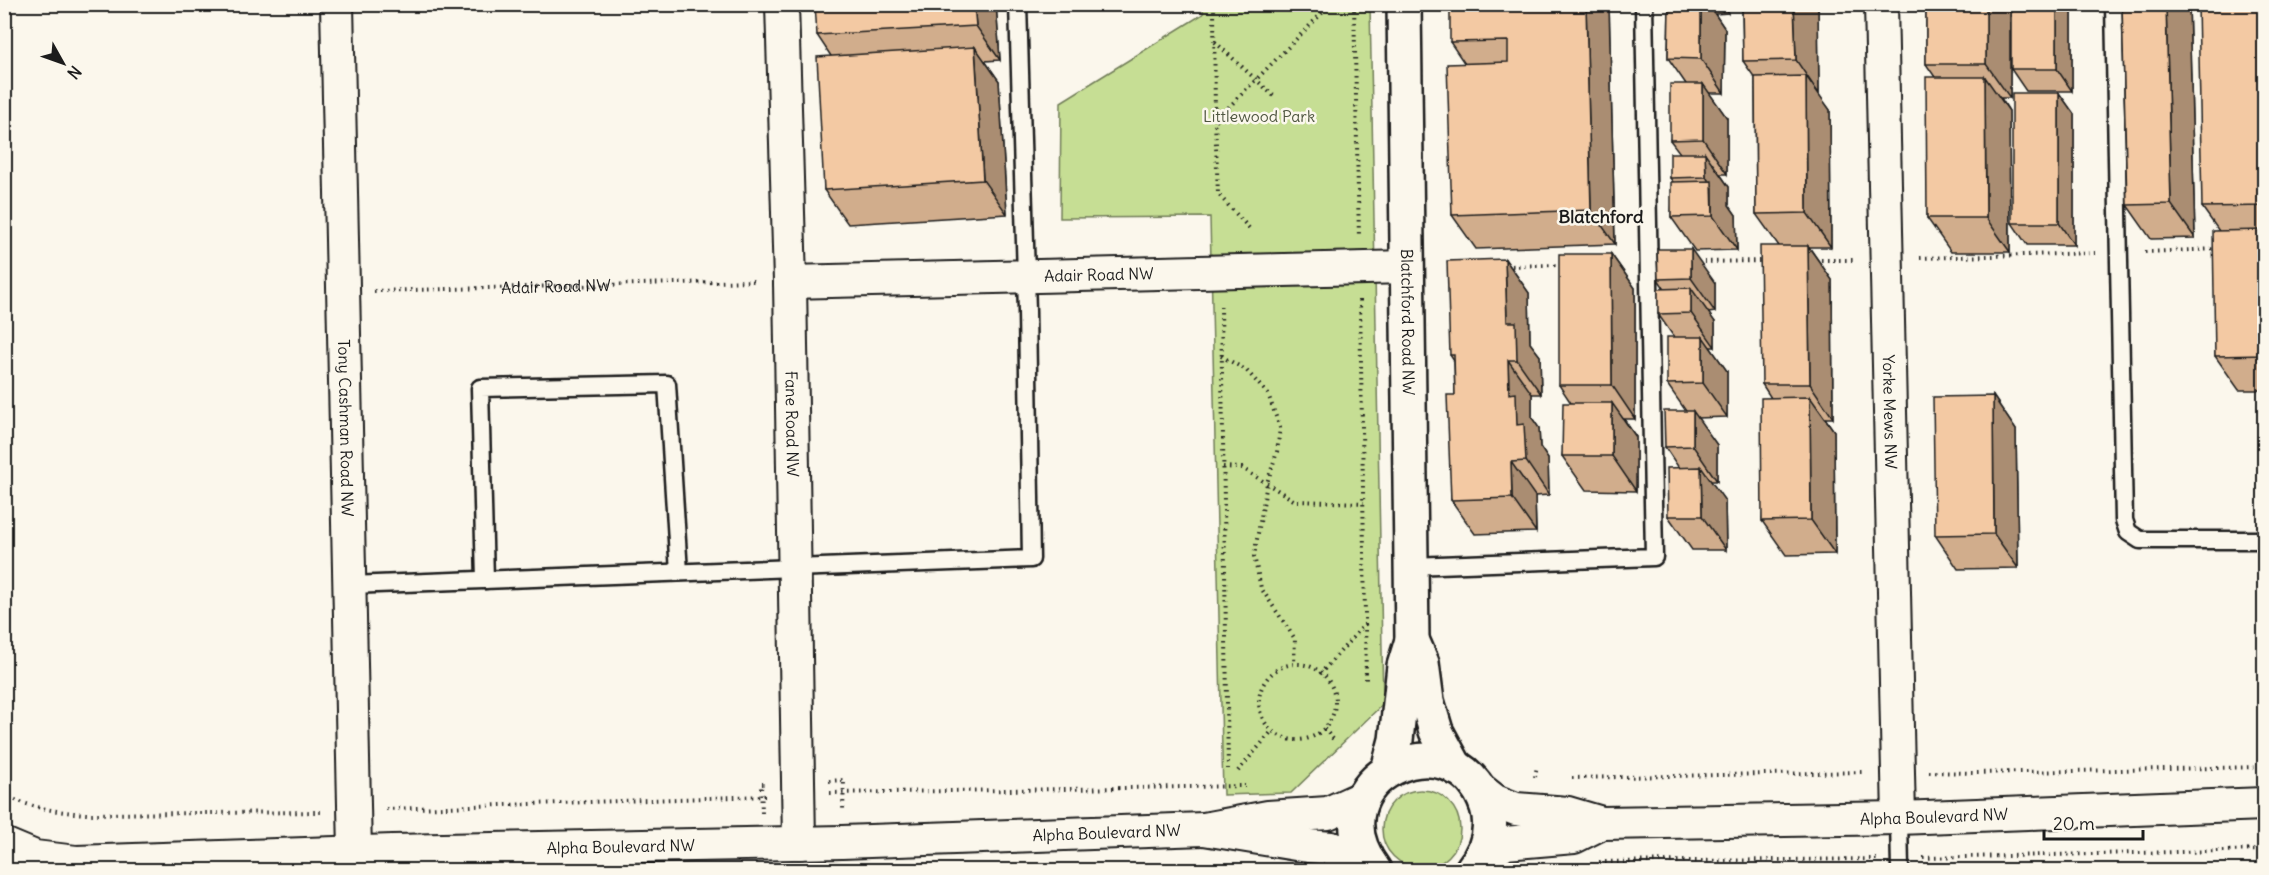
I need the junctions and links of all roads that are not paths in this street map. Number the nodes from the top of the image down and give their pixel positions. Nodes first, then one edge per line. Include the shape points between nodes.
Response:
1 (337, 4) edge
2 (782, 4) edge
3 (1018, 4) edge
4 (1404, 4) edge
5 (1644, 4) edge
6 (1881, 4) edge
7 (2114, 4) edge
8 (1407, 267) junction
9 (1026, 276) junction
10 (790, 282) junction
11 (2265, 540) edge
12 (1411, 566) junction
13 (794, 567) junction
14 (679, 572) junction
15 (485, 580) junction
16 (350, 585) junction
17 (1412, 640) junction
18 (1388, 770) junction
19 (1466, 777) junction
20 (1363, 797) junction
21 (2265, 804) edge
22 (1899, 818) junction
23 (1602, 823) junction
24 (1204, 829) junction
25 (799, 843) junction
26 (4, 844) edge
27 (355, 852) junction
28 (585, 859) edge
29 (1369, 864) edge
30 (1476, 866) edge
31 (1900, 870) edge

1 - 16 street, Tony Cashman Road NW
2 - 10 street, Fane Road NW
3 - 9 lane
4 - 8 street, Blatchford Road NW
5 - 12 lane via 1654,557
6 - 22 street, Yorke Mews NW
7 - 11 lane via 2124,520 2128,532 2140,540
8 - 9 street, Adair Road NW
8 - 12 street, Blatchford Road NW
9 - 10 street, Adair Road NW
9 - 13 lane via 1031,559
10 - 13 street, Fane Road NW
12 - 17 street, Blatchford Road NW
13 - 14 lane
13 - 25 street, Fane Road NW
14 - 15 lane
14 - 15 lane via 667,384 480,388
15 - 16 lane
16 - 27 street, Tony Cashman Road NW
17 - 18 street, Blatchford Road NW via 1404,666 1396,740
17 - 19 street, Blatchford Road NW via 1422,663 1436,732
18 - 19 street via 1416,760 1443,762
18 - 20 street
19 - 23 street, Alpha Boulevard NW via 1496,801 1516,809 1568,813
19 - 30 street, Blatchford Road NW via 1484,797 1490,824 1486,849
20 - 24 street, Alpha Boulevard NW via 1328,813 1269,817
20 - 29 street via 1357,830
21 - 22 street, Alpha Boulevard NW
22 - 23 street, Alpha Boulevard NW
22 - 31 lane
23 - 30 street, Alpha Boulevard NW via 1574,837 1505,843
24 - 25 street, Alpha Boulevard NW
24 - 29 street, Alpha Boulevard NW via 1331,848
25 - 28 street, Alpha Boulevard NW
26 - 27 street, Alpha Boulevard NW via 35,856 76,862
27 - 28 street, Alpha Boulevard NW

